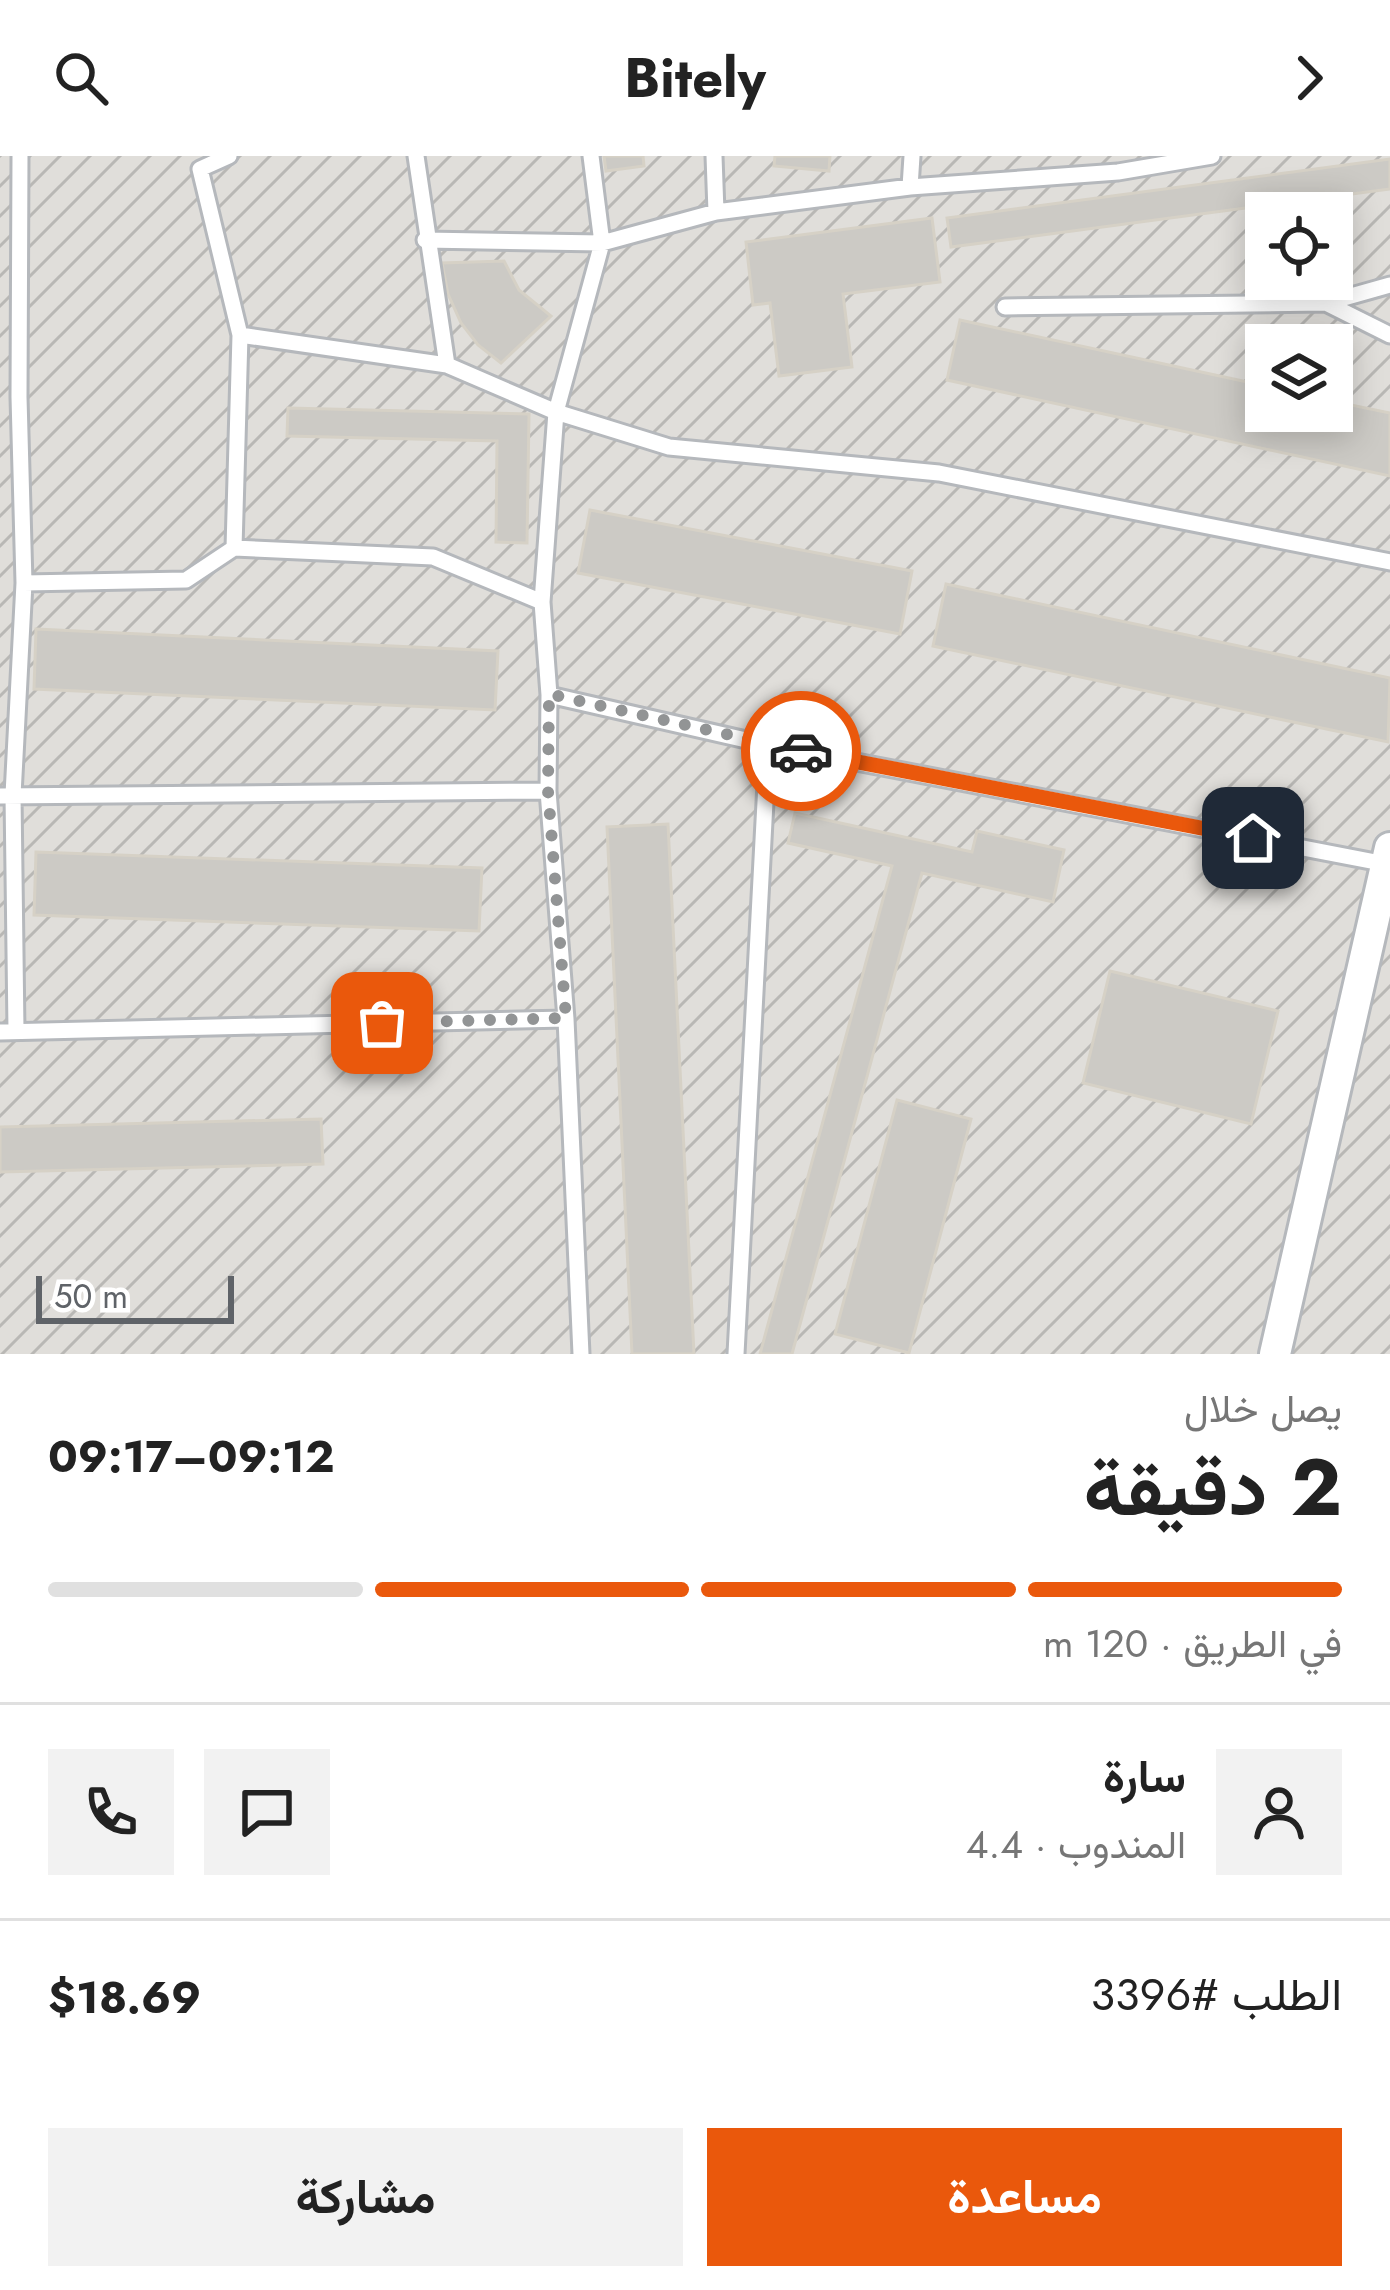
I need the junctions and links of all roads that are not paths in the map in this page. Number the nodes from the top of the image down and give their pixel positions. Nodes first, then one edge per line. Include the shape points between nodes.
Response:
1 (20, 156) edge
2 (229, 156) edge
3 (416, 156) edge
4 (591, 156) edge
5 (714, 156) edge
6 (911, 156) edge
7 (1212, 156) edge
8 (1120, 164) edge
9 (910, 187) junction
10 (716, 212) junction
11 (425, 240) junction
12 (602, 243) junction
13 (1390, 284) edge
14 (1326, 303) junction
15 (1005, 307) dead end
16 (240, 335) junction
17 (1390, 335) edge
18 (446, 365) junction
19 (556, 412) junction
20 (235, 548) junction
21 (1390, 562) edge
22 (24, 583) junction
23 (542, 602) junction
24 (549, 694) junction
25 (768, 745) junction
26 (548, 791) junction
27 (6, 795) edge
28 (1388, 856) edge
29 (566, 1018) junction
30 (8, 1031) edge
31 (581, 1354) edge
32 (736, 1354) edge
33 (1275, 1354) edge

1 - 22 lane
2 - 16 lane via 200,169
3 - 11 lane
4 - 12 lane
5 - 10 lane
6 - 9 lane
7 - 8 lane
8 - 9 lane
9 - 10 lane
10 - 12 lane
11 - 12 lane
11 - 18 lane
12 - 19 lane
13 - 14 lane
14 - 15 lane
14 - 17 lane
16 - 18 lane
16 - 20 lane
18 - 19 lane
19 - 21 lane via 669,447 938,473
19 - 23 lane
20 - 22 lane via 186,580
20 - 23 lane via 433,557
22 - 27 lane
23 - 24 lane
24 - 25 lane
24 - 26 lane
25 - 28 lane
25 - 32 lane
26 - 27 lane
26 - 29 lane
27 - 30 lane
28 - 33 street
29 - 30 lane
29 - 31 lane

